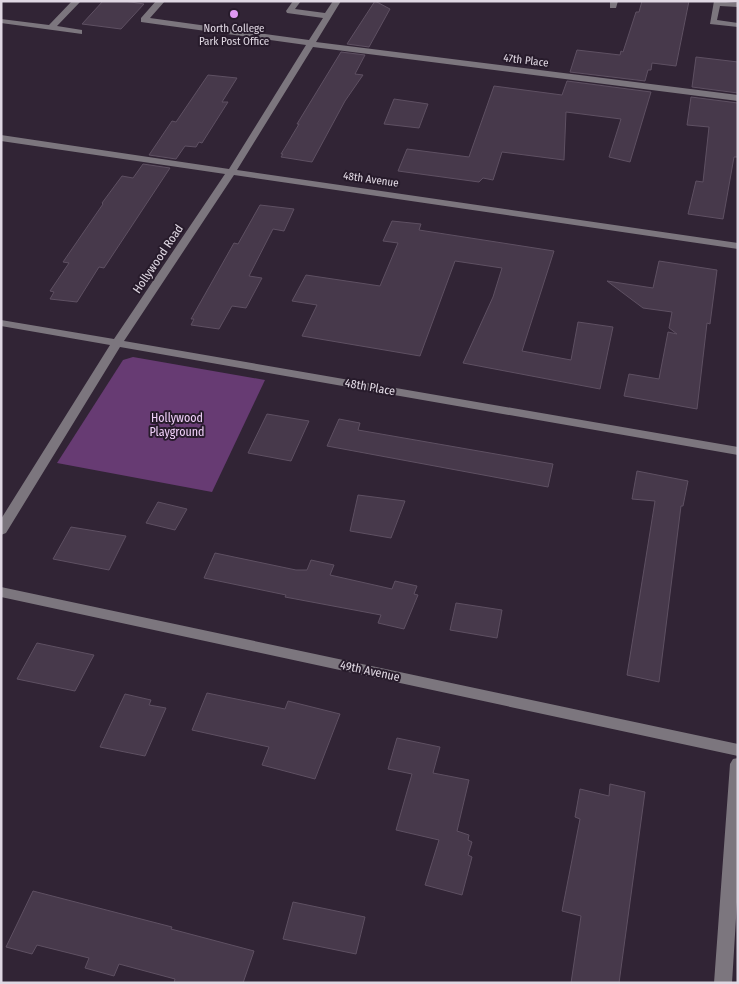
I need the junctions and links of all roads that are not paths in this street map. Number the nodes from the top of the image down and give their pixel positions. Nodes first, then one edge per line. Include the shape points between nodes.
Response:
1 (60, 1) edge
2 (161, 1) edge
3 (297, 1) edge
4 (337, 1) edge
5 (76, 2) edge
6 (738, 5) edge
7 (328, 16) junction
8 (1, 21) edge
9 (738, 25) edge
10 (51, 28) junction
11 (79, 32) dead end
12 (312, 43) junction
13 (738, 98) edge
14 (1, 138) edge
15 (232, 171) junction
16 (738, 246) edge
17 (1, 323) edge
18 (117, 342) junction
19 (738, 451) edge
20 (1, 530) edge
21 (1, 592) edge
22 (738, 750) edge
23 (738, 764) edge
24 (723, 983) edge

1 - 5 street
2 - 12 street, 47th Place via 144,20
3 - 7 street via 290,11
4 - 7 street, Hollywood Road
5 - 10 street
6 - 9 street via 717,3 713,22
7 - 12 street, Hollywood Road
8 - 10 street
10 - 11 street
12 - 13 street, 47th Place
12 - 15 street, Hollywood Road
14 - 15 street, 48th Avenue
15 - 16 street, 48th Avenue
15 - 18 street, Hollywood Road
17 - 18 street, 48th Place
18 - 19 street, 48th Place
18 - 20 street, Hollywood Road
21 - 22 street, 49th Avenue
23 - 24 street

